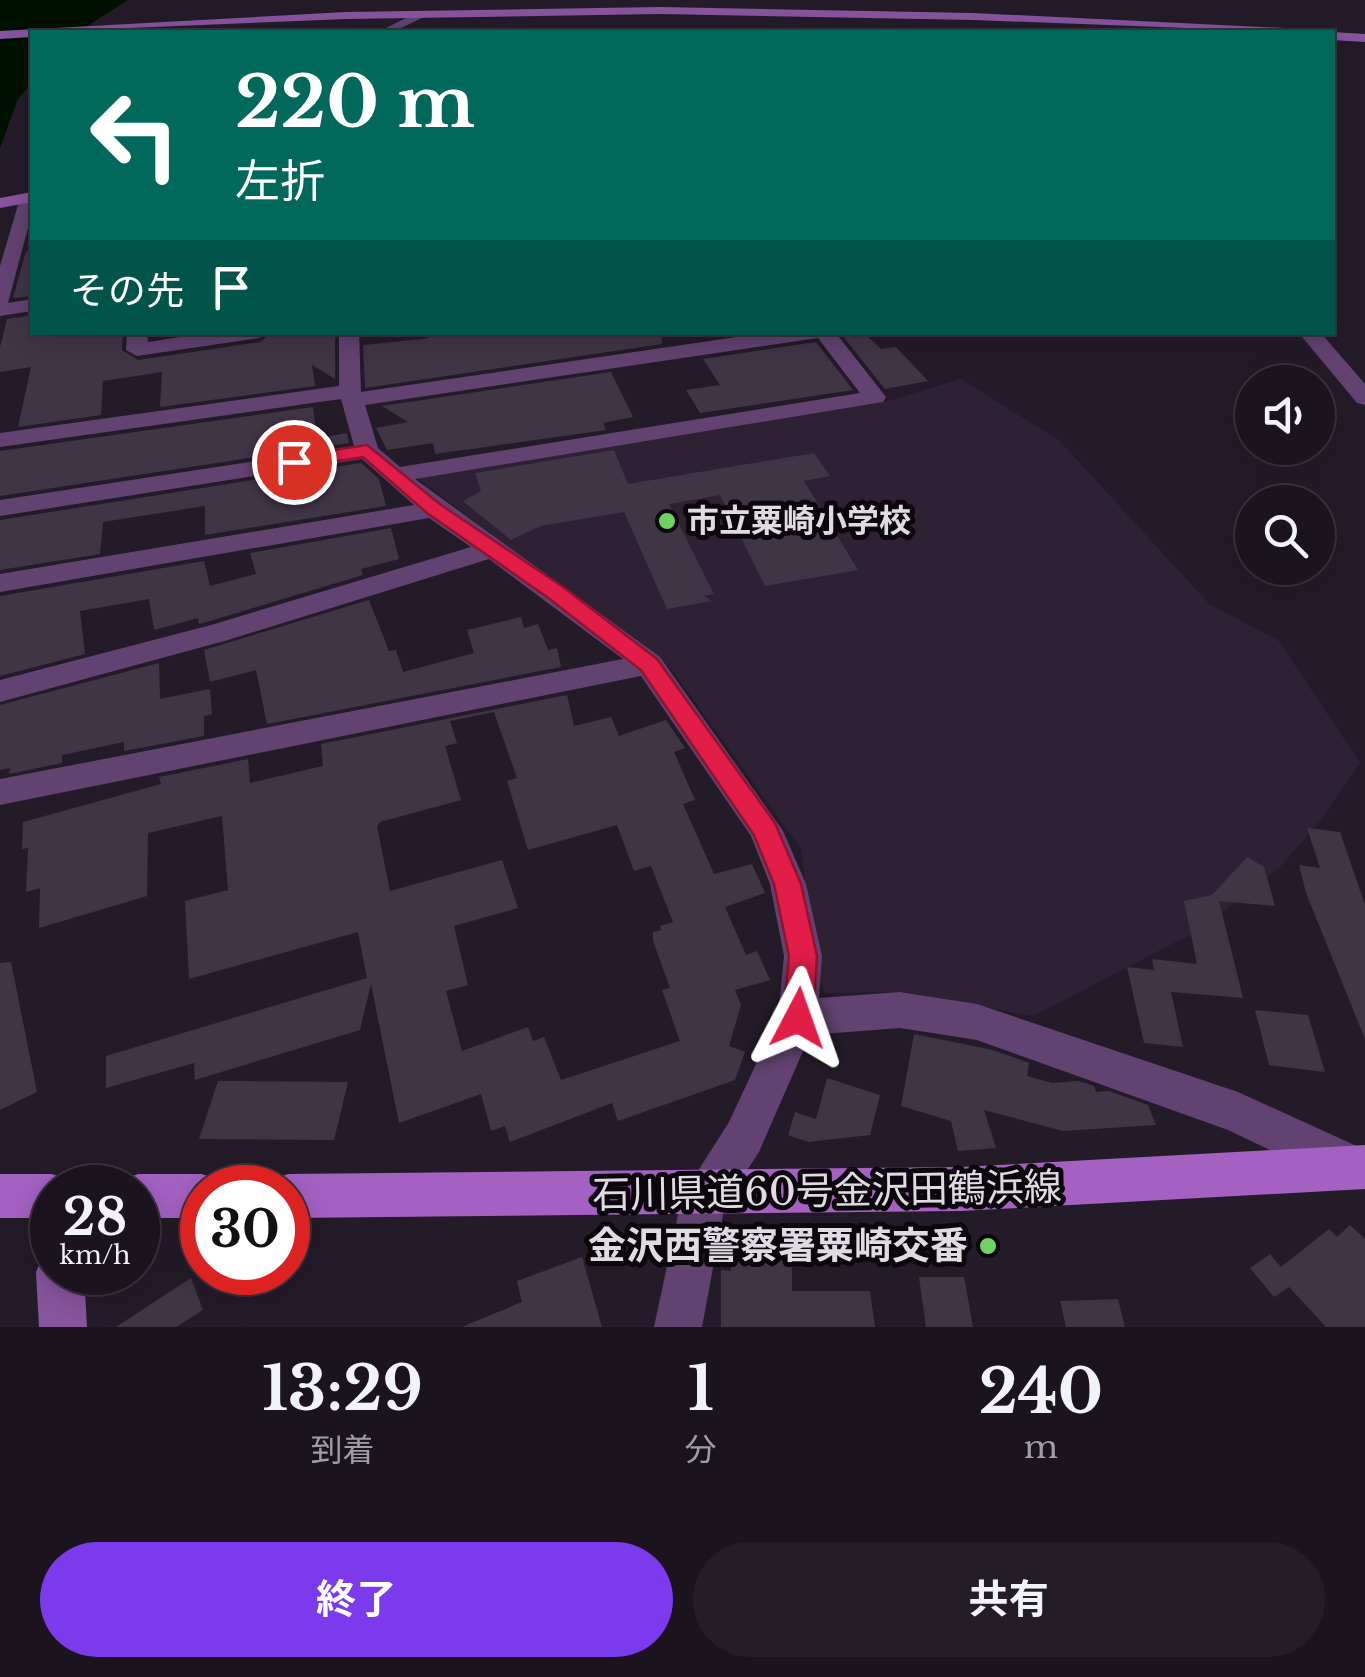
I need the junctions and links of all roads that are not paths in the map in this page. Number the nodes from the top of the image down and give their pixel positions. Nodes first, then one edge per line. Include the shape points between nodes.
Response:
1 (455, 0) edge
2 (422, 14) junction
3 (65, 30) edge
4 (388, 30) edge
5 (1243, 30) edge
6 (30, 32) edge
7 (0, 35) edge
8 (1335, 36) edge
9 (1365, 38) edge
10 (28, 197) edge
11 (0, 203) edge
12 (0, 300) edge
13 (30, 306) edge
14 (0, 310) edge
15 (138, 335) edge
16 (238, 335) edge
17 (350, 335) edge
18 (799, 335) edge
19 (823, 335) edge
20 (1311, 335) edge
21 (351, 396) junction
22 (1365, 398) edge
23 (0, 440) edge
24 (367, 451) junction
25 (396, 476) junction
26 (0, 508) edge
27 (434, 509) junction
28 (490, 550) junction
29 (0, 583) edge
30 (649, 664) junction
31 (0, 691) edge
32 (0, 792) edge
33 (798, 1018) junction
34 (1358, 1167) edge
35 (0, 1196) edge
36 (30, 1196) edge
37 (310, 1196) edge
38 (704, 1196) junction
39 (61, 1295) edge
40 (63, 1327) edge
41 (678, 1327) edge

1 - 2 street
2 - 3 street
2 - 4 street
2 - 5 street via 909,14
6 - 7 street
8 - 9 street
10 - 11 street
10 - 12 street
13 - 14 street
15 - 16 street via 136,350
17 - 21 street
18 - 21 street
19 - 25 street via 875,398
20 - 22 street
21 - 23 street
21 - 24 street
24 - 25 street
24 - 26 street
25 - 27 street
27 - 28 street
27 - 29 street
28 - 30 street
28 - 31 street
30 - 32 street
30 - 33 street via 766,831 788,884 803,956
33 - 34 street via 900,1010 977,1022 1238,1113
33 - 38 street via 744,1137
34 - 38 main road, 石川県道60号金沢田鶴浜線 via 1196,1181
35 - 36 main road
37 - 38 main road, 石川県道60号金沢田鶴浜線
38 - 41 street
39 - 40 street

